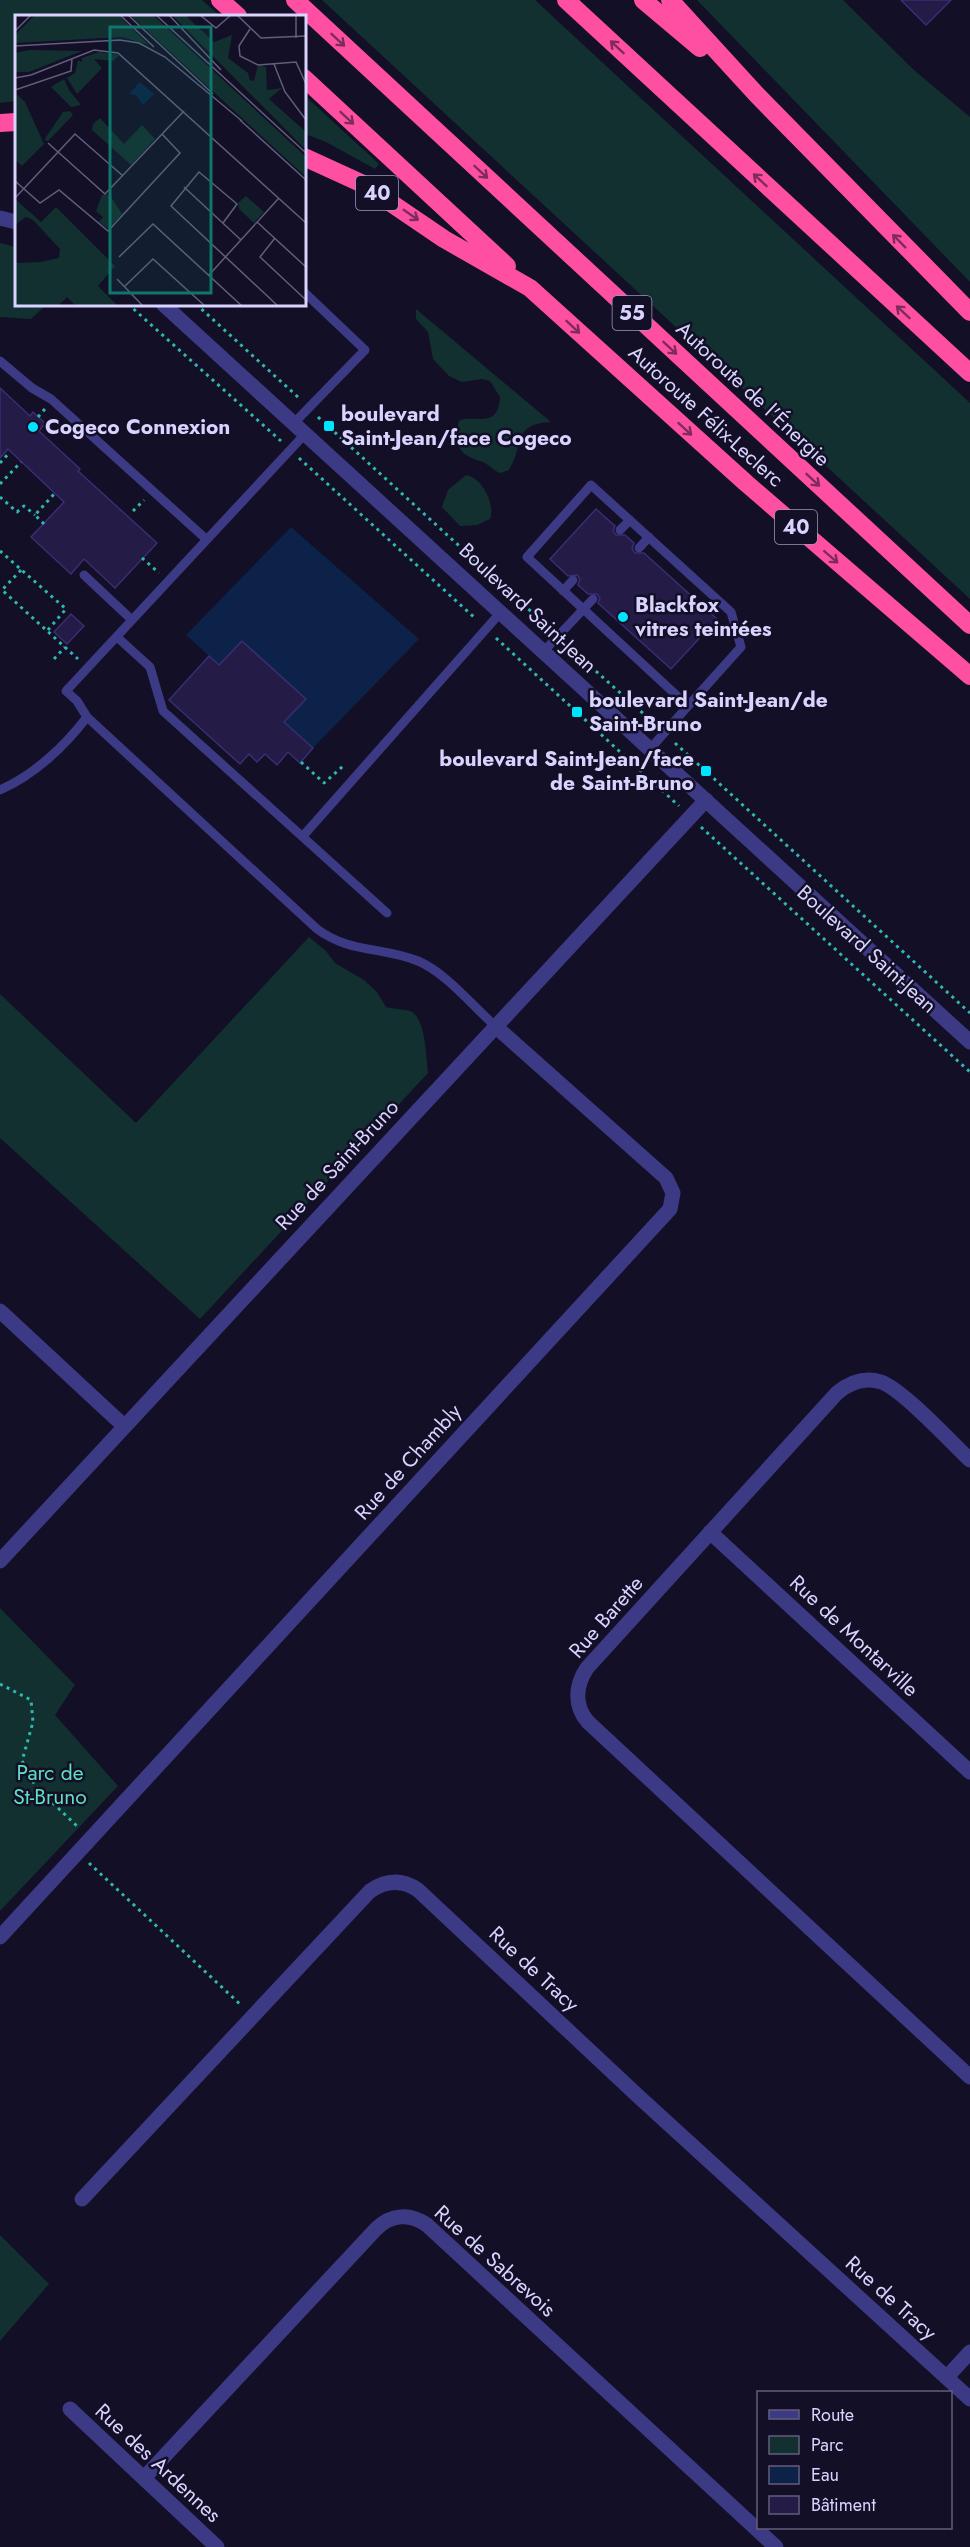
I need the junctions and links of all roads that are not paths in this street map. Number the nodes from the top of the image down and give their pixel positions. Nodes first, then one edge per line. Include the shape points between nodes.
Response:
1 (220, 0) edge
2 (295, 0) edge
3 (566, 0) edge
4 (643, 0) edge
5 (670, 0) edge
6 (237, 15) edge
7 (306, 80) edge
8 (757, 95) junction
9 (15, 122) edge
10 (0, 123) edge
11 (306, 158) edge
12 (0, 218) edge
13 (15, 222) edge
14 (531, 288) junction
15 (306, 294) edge
16 (165, 306) edge
17 (970, 312) edge
18 (0, 361) edge
19 (970, 373) edge
20 (300, 428) junction
21 (630, 520) junction
22 (620, 530) dead end
23 (649, 537) junction
24 (206, 539) junction
25 (639, 548) dead end
26 (84, 575) dead end
27 (573, 580) dead end
28 (563, 591) junction
29 (593, 599) dead end
30 (584, 609) junction
31 (501, 612) junction
32 (132, 620) junction
33 (970, 625) edge
34 (117, 637) junction
35 (544, 651) junction
36 (970, 676) edge
37 (688, 706) junction
38 (87, 717) junction
39 (650, 749) junction
40 (0, 790) edge
41 (706, 800) junction
42 (303, 836) junction
43 (387, 913) dead end
44 (495, 1026) junction
45 (970, 1042) edge
46 (0, 1311) edge
47 (124, 1426) junction
48 (970, 1460) edge
49 (710, 1532) junction
50 (0, 1561) edge
51 (970, 1772) edge
52 (0, 1937) edge
53 (970, 2077) edge
54 (82, 2199) dead end
55 (970, 2352) edge
56 (947, 2377) junction
57 (970, 2399) edge
58 (70, 2409) dead end
59 (144, 2478) junction
60 (217, 2547) edge
61 (776, 2547) edge

1 - 6 highway
2 -> 33 highway, Autoroute de l'Énergie / 55
19 -> 3 highway
4 - 8 highway
5 - 8 highway
7 -> 14 highway
17 -> 8 highway
9 - 10 highway
11 -> 14 highway, Autoroute Félix-Leclerc / 40 via 363,184 444,238
12 - 13 street
14 -> 36 highway, Autoroute Félix-Leclerc / 40 via 754,490
15 - 20 lane via 365,350
16 - 20 street, Boulevard Saint-Jean
18 - 24 lane via 51,399
20 - 24 lane
20 - 31 street, Boulevard Saint-Jean
21 - 22 lane
21 - 23 lane
21 - 28 lane via 591,485 527,557
23 - 25 lane
23 - 37 lane via 731,612 741,647
24 - 32 lane
26 - 32 lane
27 - 28 lane
28 - 30 lane
29 - 30 lane
30 - 35 lane
30 - 37 lane
31 - 35 street, Boulevard Saint-Jean
31 - 42 lane
32 - 34 lane
34 - 38 lane via 66,691
34 - 42 lane via 150,667 163,711
35 - 39 street, Boulevard Saint-Jean
37 - 39 lane
38 - 40 lane via 36,769
38 - 44 lane via 317,929 345,945 423,963
39 - 41 street, Boulevard Saint-Jean
41 - 44 street, Rue de Saint-Bruno
41 - 45 street, Boulevard Saint-Jean
42 - 43 lane
44 - 47 street, Rue de Saint-Bruno
44 - 52 street, Rue de Chambly via 666,1178 673,1193 670,1209
46 - 47 street
47 - 50 street, Rue de Saint-Bruno
48 - 49 street, Rue Barette via 891,1387 875,1380 855,1382 837,1393
49 - 51 street, Rue de Montarville
49 - 53 street, Rue Barette via 586,1668 577,1693 582,1713
54 - 56 street, Rue de Tracy via 370,1891 390,1882 402,1882 413,1887
55 - 56 street
56 - 57 street, Rue de Tracy
58 - 59 street, Rue des Ardennes
59 - 60 street, Rue des Ardennes
59 - 61 street, Rue de Sabrevois via 376,2229 387,2220 408,2216 427,2225

